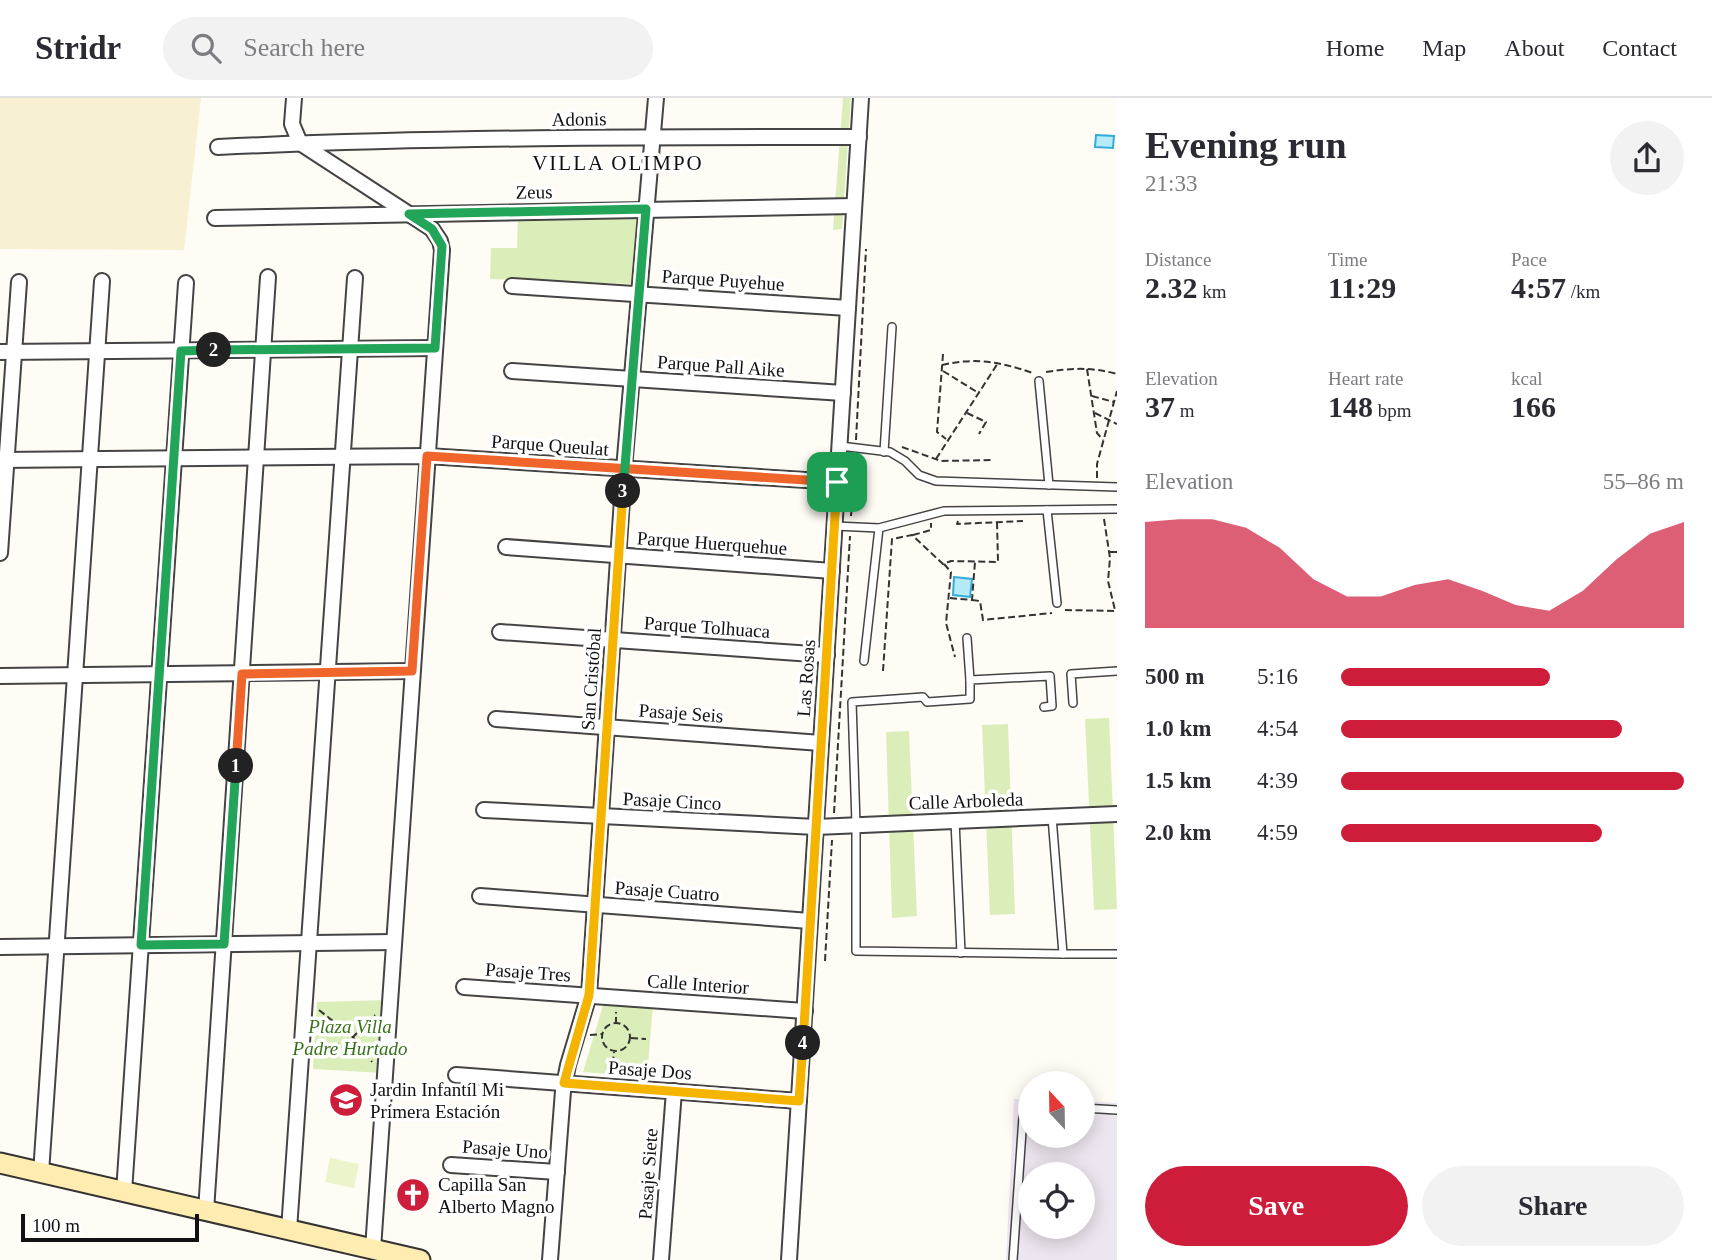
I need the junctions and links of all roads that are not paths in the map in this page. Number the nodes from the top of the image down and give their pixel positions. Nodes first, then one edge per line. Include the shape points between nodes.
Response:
1 (294, 98) edge
2 (656, 98) edge
3 (861, 98) edge
4 (652, 137) junction
5 (859, 137) junction
6 (300, 143) junction
7 (218, 147) dead end
8 (855, 206) junction
9 (646, 209) junction
10 (409, 214) junction
11 (215, 218) dead end
12 (268, 277) dead end
13 (355, 278) dead end
14 (102, 281) dead end
15 (19, 282) dead end
16 (186, 284) dead end
17 (512, 286) dead end
18 (639, 294) junction
19 (848, 308) junction
20 (892, 327) dead end
21 (435, 348) junction
22 (350, 349) junction
23 (263, 350) junction
24 (97, 351) junction
25 (181, 351) junction
26 (7, 352) edge
27 (512, 371) dead end
28 (1037, 377) road end
29 (632, 379) junction
30 (843, 393) junction
31 (840, 446) junction
32 (884, 448) junction
33 (342, 456) junction
34 (427, 456) junction
35 (256, 457) junction
36 (174, 458) junction
37 (3, 459) edge
38 (89, 459) junction
39 (624, 469) junction
40 (837, 482) junction
41 (1049, 485) junction
42 (1117, 487) edge
43 (1117, 509) edge
44 (1048, 510) junction
45 (835, 526) junction
46 (879, 528) junction
47 (506, 547) dead end
48 (0, 553) edge
49 (619, 555) junction
50 (832, 571) junction
51 (1057, 603) dead end
52 (500, 632) dead end
53 (967, 638) dead end
54 (613, 640) junction
55 (827, 655) junction
56 (863, 661) dead end
57 (412, 671) junction
58 (1117, 671) edge
59 (327, 673) junction
60 (159, 674) junction
61 (242, 674) junction
62 (0, 676) edge
63 (75, 676) junction
64 (970, 680) junction
65 (1073, 703) dead end
66 (1044, 707) dead end
67 (496, 719) dead end
68 (607, 727) junction
69 (821, 743) junction
70 (484, 810) dead end
71 (1117, 814) edge
72 (601, 817) junction
73 (1052, 817) junction
74 (955, 820) junction
75 (856, 824) junction
76 (816, 827) junction
77 (480, 896) dead end
78 (595, 905) junction
79 (810, 920) junction
80 (394, 942) junction
81 (309, 943) junction
82 (224, 944) junction
83 (141, 945) junction
84 (56, 946) junction
85 (0, 947) edge
86 (961, 953) junction
87 (1063, 954) junction
88 (1117, 954) edge
89 (464, 987) dead end
90 (589, 995) junction
91 (805, 1011) junction
92 (456, 1075) dead end
93 (564, 1083) junction
94 (674, 1091) junction
95 (799, 1101) junction
96 (1096, 1109) edge
97 (1117, 1110) edge
98 (1021, 1148) edge
99 (0, 1163) edge
100 (451, 1165) dead end
101 (41, 1172) junction
102 (557, 1172) junction
103 (124, 1192) junction
104 (206, 1211) junction
105 (289, 1230) junction
106 (373, 1249) junction
107 (420, 1260) edge
108 (550, 1260) edge
109 (661, 1260) edge
110 (789, 1260) edge
111 (1013, 1260) edge

1 - 6 street via 293,131
2 - 4 street, San Cristóbal
3 - 5 street, Las Rosas
4 - 5 street, Adonis
4 - 6 street, Adonis
4 - 9 street, San Cristóbal
5 - 8 street, Las Rosas
6 - 7 street, Adonis
6 - 10 street
8 - 9 street, Zeus
8 - 19 street, Las Rosas
9 - 10 street, Zeus
9 - 18 street, San Cristóbal
10 - 11 street, Zeus
10 - 21 street via 432,229 442,246
12 - 23 street
13 - 22 street
14 - 24 street
15 - 26 street
16 - 25 street
17 - 18 street, Parque Puyehue
18 - 19 street, Parque Puyehue
18 - 29 street, San Cristóbal
19 - 30 street, Las Rosas
20 - 32 lane
21 - 22 street
21 - 34 street
22 - 23 street
22 - 33 street
23 - 25 street
23 - 35 street
24 - 25 street
24 - 26 street
24 - 38 street
25 - 36 street
26 - 37 street
27 - 29 street, Parque Pall Aike
28 - 41 lane
29 - 30 street, Parque Pall Aike
29 - 39 street, San Cristóbal
30 - 31 street, Las Rosas
31 - 32 lane
31 - 40 street, Las Rosas
32 - 41 lane via 919,475 936,481
33 - 34 street, Parque Queulat
33 - 35 street, Parque Queulat
33 - 59 street
34 - 39 street, Parque Queulat
34 - 57 street
35 - 36 street, Parque Queulat
35 - 61 street
36 - 38 street, Parque Queulat
36 - 60 street
37 - 38 street, Parque Queulat
37 - 48 street
38 - 63 street
39 - 40 street, Parque Queulat
39 - 49 street, San Cristóbal
40 - 45 street, Las Rosas
41 - 42 lane
43 - 44 lane
44 - 46 lane via 944,511
44 - 51 lane
45 - 46 lane
45 - 50 street, Las Rosas
46 - 56 lane
47 - 49 street, Parque Huerquehue
49 - 50 street, Parque Huerquehue
49 - 54 street, San Cristóbal
50 - 55 street, Las Rosas
52 - 54 street, Parque Tolhuaca
53 - 64 lane
54 - 55 street, Parque Tolhuaca
54 - 68 street, San Cristóbal
55 - 69 street, Las Rosas
57 - 59 street
57 - 80 street
58 - 65 lane via 1071,674
59 - 61 street
59 - 81 street
60 - 61 street
60 - 63 street
60 - 83 street
61 - 82 street
62 - 63 street
63 - 84 street
64 - 66 lane via 1050,676 1052,706
64 - 75 lane via 970,699 852,702
67 - 68 street, Pasaje Seis
68 - 69 street, Pasaje Seis
68 - 72 street, San Cristóbal
69 - 76 street, Las Rosas
70 - 72 street, Pasaje Cinco
71 - 73 street, Calle Arboleda
72 - 76 street, Pasaje Cinco
72 - 78 street, San Cristóbal
73 - 74 street, Calle Arboleda
73 - 87 lane
74 - 75 street, Calle Arboleda
74 - 86 lane
75 - 76 street, Calle Arboleda
75 - 86 lane via 856,951
76 - 79 street, Las Rosas
77 - 78 street, Pasaje Cuatro
78 - 79 street, Pasaje Cuatro
78 - 90 street, San Cristóbal
79 - 91 street, Las Rosas
80 - 81 street
80 - 106 street
81 - 82 street
81 - 105 street
82 - 83 street
82 - 104 street
83 - 84 street
83 - 103 street
84 - 85 street
84 - 101 street
86 - 87 lane
87 - 88 lane
89 - 90 street, Pasaje Tres
90 - 91 street, Calle Interior
90 - 93 street, San Cristóbal
91 - 95 street, Las Rosas
92 - 93 street, Pasaje Dos
93 - 94 street, Pasaje Dos
93 - 102 street, San Cristóbal
94 - 95 street, Pasaje Dos
94 - 109 street, Pasaje Siete
95 - 110 street, Las Rosas
96 - 97 lane
98 - 111 lane
99 - 101 main road
100 - 102 street, Pasaje Uno
101 - 103 main road
102 - 108 street, San Cristóbal
103 - 104 main road
104 - 105 main road
105 - 106 main road
106 - 107 main road

